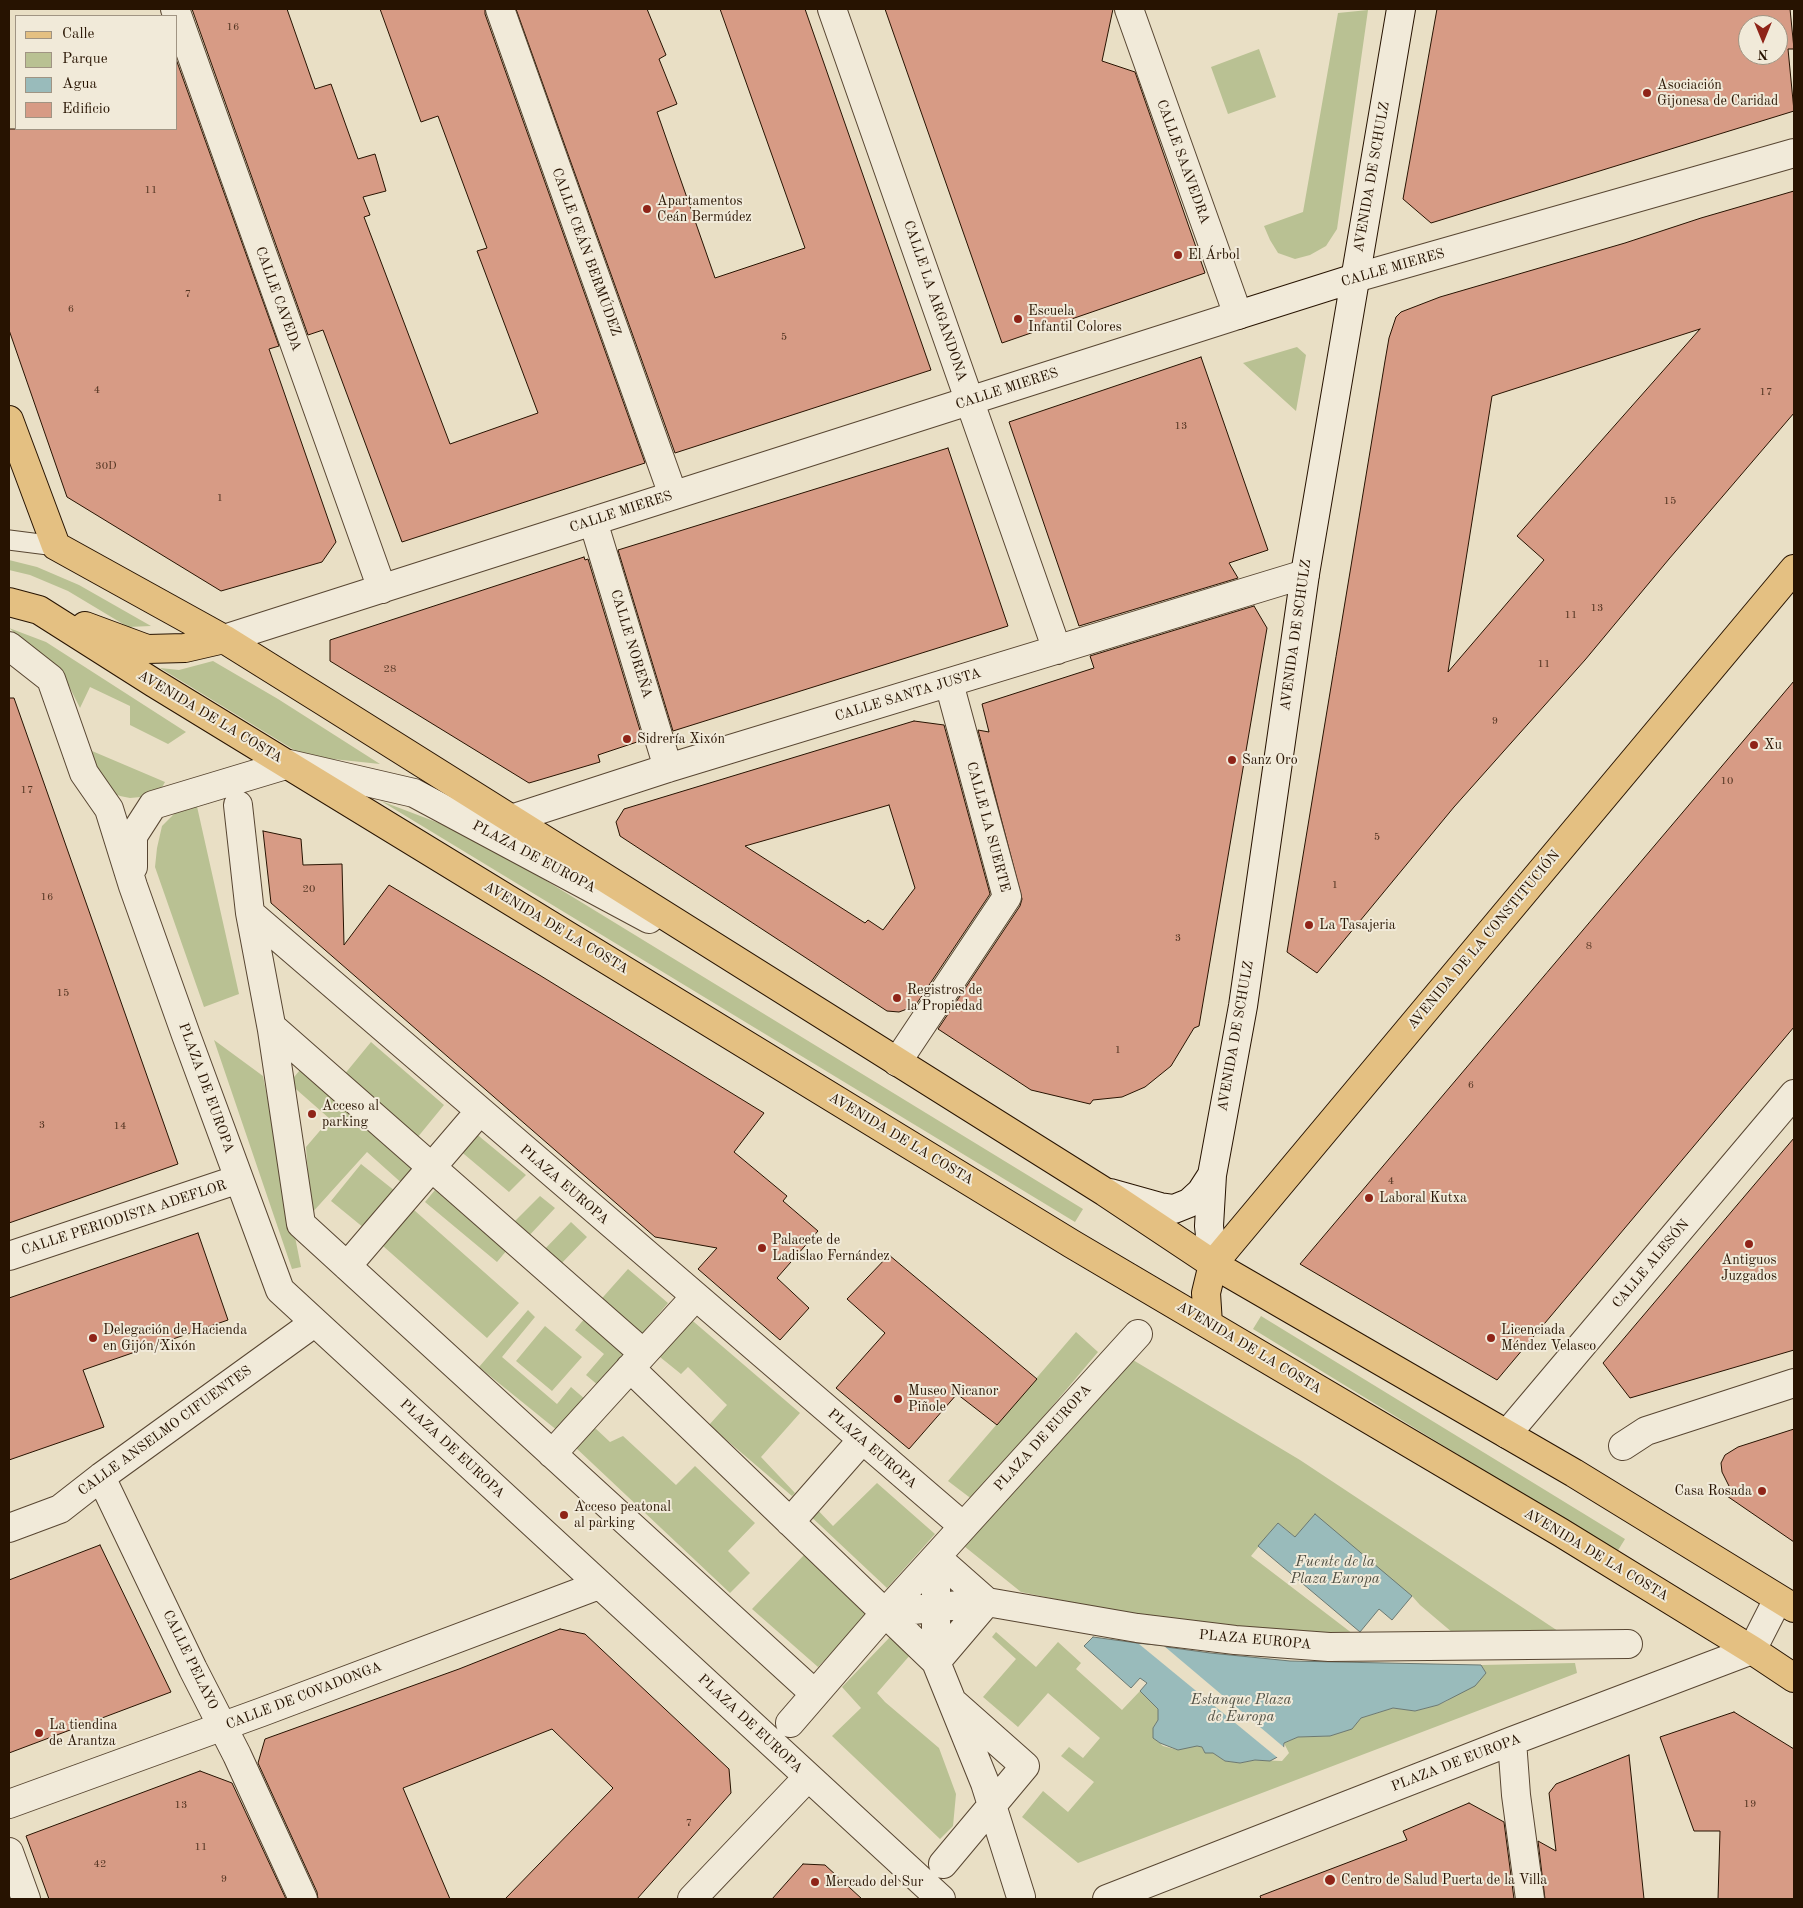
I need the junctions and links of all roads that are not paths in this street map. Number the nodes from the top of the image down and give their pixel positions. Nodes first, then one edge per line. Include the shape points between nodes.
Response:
1 (500, 9) edge
2 (832, 9) edge
3 (1129, 9) edge
4 (1401, 9) edge
5 (178, 20) edge
6 (1794, 153) edge
7 (1355, 278) junction
8 (1238, 315) junction
9 (970, 401) junction
10 (9, 420) edge
11 (673, 495) junction
12 (594, 521) junction
13 (9, 540) edge
14 (56, 546) junction
15 (1794, 570) edge
16 (1305, 574) junction
17 (382, 588) junction
18 (9, 602) edge
19 (39, 610) junction
20 (224, 639) junction
21 (9, 646) edge
22 (1057, 650) junction
23 (949, 683) junction
24 (289, 764) junction
25 (668, 768) junction
26 (238, 805) dead end
27 (511, 819) junction
28 (133, 886) junction
29 (250, 913) junction
30 (784, 991) junction
31 (272, 1027) junction
32 (897, 1062) junction
33 (1794, 1094) edge
34 (479, 1112) junction
35 (431, 1168) junction
36 (1212, 1175) junction
37 (240, 1179) junction
38 (1105, 1192) junction
39 (9, 1256) edge
40 (338, 1257) junction
41 (1213, 1264) junction
42 (695, 1297) junction
43 (314, 1322) junction
44 (1208, 1324) junction
45 (1138, 1334) dead end
46 (636, 1360) junction
47 (1794, 1383) edge
48 (1507, 1434) junction
49 (862, 1440) junction
50 (1623, 1446) dead end
51 (552, 1454) junction
52 (101, 1476) junction
53 (790, 1522) junction
54 (963, 1526) junction
55 (9, 1528) edge
56 (936, 1557) junction
57 (599, 1585) junction
58 (987, 1602) junction
59 (1786, 1603) edge
60 (936, 1607) junction
61 (885, 1613) junction
62 (1628, 1644) dead end
63 (1752, 1650) junction
64 (936, 1662) junction
65 (1794, 1678) edge
66 (815, 1694) junction
67 (951, 1700) junction
68 (790, 1723) dead end
69 (223, 1727) junction
70 (1512, 1741) junction
71 (808, 1777) junction
72 (9, 1804) edge
73 (992, 1806) junction
74 (9, 1852) edge
75 (944, 1864) dead end
76 (1021, 1897) dead end
77 (26, 1899) edge
78 (303, 1899) edge
79 (692, 1899) edge
80 (941, 1899) edge
81 (1107, 1899) edge
82 (1530, 1899) edge

1 - 11 street, CALLE CEÁN BERMÚDEZ
2 - 9 street, CALLE LA ARGANDONA
3 - 8 street, CALLE SAAVEDRA
4 - 7 street, AVENIDA DE SCHULZ
5 - 17 street, CALLE CAVEDA
6 - 7 street, CALLE MIERES
7 - 8 street, CALLE MIERES
7 - 16 street, AVENIDA DE SCHULZ
8 - 9 street, CALLE MIERES
9 - 11 street, CALLE MIERES
9 - 22 street, CALLE LA ARGANDONA
10 - 14 main road
11 - 12 street, CALLE MIERES
12 - 17 street, CALLE MIERES
12 - 25 street, CALLE NOREÑA
13 - 14 lane
14 - 20 main road
15 - 41 main road, AVENIDA DE LA CONSTITUCIÓN
16 - 22 street, CALLE SANTA JUSTA
16 - 36 street, AVENIDA DE SCHULZ via 1243,1006
17 - 20 street, CALLE MIERES
18 - 19 main road, AVENIDA DE LA COSTA
19 - 20 main road via 147,648 185,648
19 - 24 main road, AVENIDA DE LA COSTA
20 - 27 main road
21 - 28 street, PLAZA DE EUROPA via 51,678 84,772 108,809
22 - 23 street, CALLE SANTA JUSTA
23 - 25 street, CALLE SANTA JUSTA
23 - 32 street, CALLE LA SUERTE via 1007,897
24 - 28 street, PLAZA DE EUROPA via 153,805 133,836
24 - 30 street, PLAZA DE EUROPA via 414,793
24 - 44 main road, AVENIDA DE LA COSTA
25 - 27 street, CALLE SANTA JUSTA
26 - 29 street
27 - 30 main road
28 - 37 street, PLAZA DE EUROPA
29 - 31 street
29 - 34 street, PLAZA EUROPA
30 - 32 main road
31 - 35 street
31 - 40 street via 301,1224
32 - 38 main road
33 - 48 street, CALLE ALESÓN
34 - 35 street
34 - 42 street, PLAZA EUROPA
35 - 40 street
35 - 46 street
36 - 38 street via 1189,1203 1174,1209
36 - 41 street, AVENIDA DE SCHULZ via 1209,1226
37 - 39 street, CALLE PERIODISTA ADEFLOR
37 - 43 street, PLAZA DE EUROPA via 280,1290
38 - 41 main road
40 - 51 street
41 - 44 main road, AVENIDA DE LA CONSTITUCIÓN via 1206,1293
41 - 48 main road
42 - 46 street
42 - 49 street, PLAZA EUROPA
43 - 52 street, CALLE ANSELMO CIFUENTES
43 - 57 street, PLAZA DE EUROPA
44 - 63 main road, AVENIDA DE LA COSTA via 1560,1532
45 - 54 street, PLAZA DE EUROPA
46 - 51 street
46 - 53 street
47 - 50 street via 1646,1431
48 - 59 main road
49 - 53 street
49 - 54 street, PLAZA EUROPA
51 - 66 street
52 - 55 street, CALLE ANSELMO CIFUENTES via 60,1509
52 - 69 street, CALLE PELAYO
53 - 61 street
54 - 56 street, PLAZA DE EUROPA
56 - 58 street
56 - 60 street
56 - 61 street, PLAZA DE EUROPA
57 - 69 street, CALLE DE COVADONGA
57 - 71 street, PLAZA DE EUROPA
58 - 60 street, PLAZA EUROPA
58 - 62 street, PLAZA EUROPA via 1137,1628 1329,1647
58 - 64 street
59 - 63 street
60 - 61 street, PLAZA EUROPA
60 - 64 street
61 - 64 street
61 - 66 street, PLAZA DE EUROPA
63 - 65 main road, AVENIDA DE LA COSTA
63 - 70 street, PLAZA DE EUROPA
64 - 67 street
66 - 68 street, PLAZA DE EUROPA
67 - 73 street
67 - 73 street via 1025,1766
69 - 72 street, CALLE DE COVADONGA
69 - 78 street, CALLE PELAYO
70 - 81 street, PLAZA DE EUROPA
70 - 82 street
71 - 79 street
71 - 80 street, PLAZA DE EUROPA
73 - 75 street
73 - 76 street
74 - 77 street

